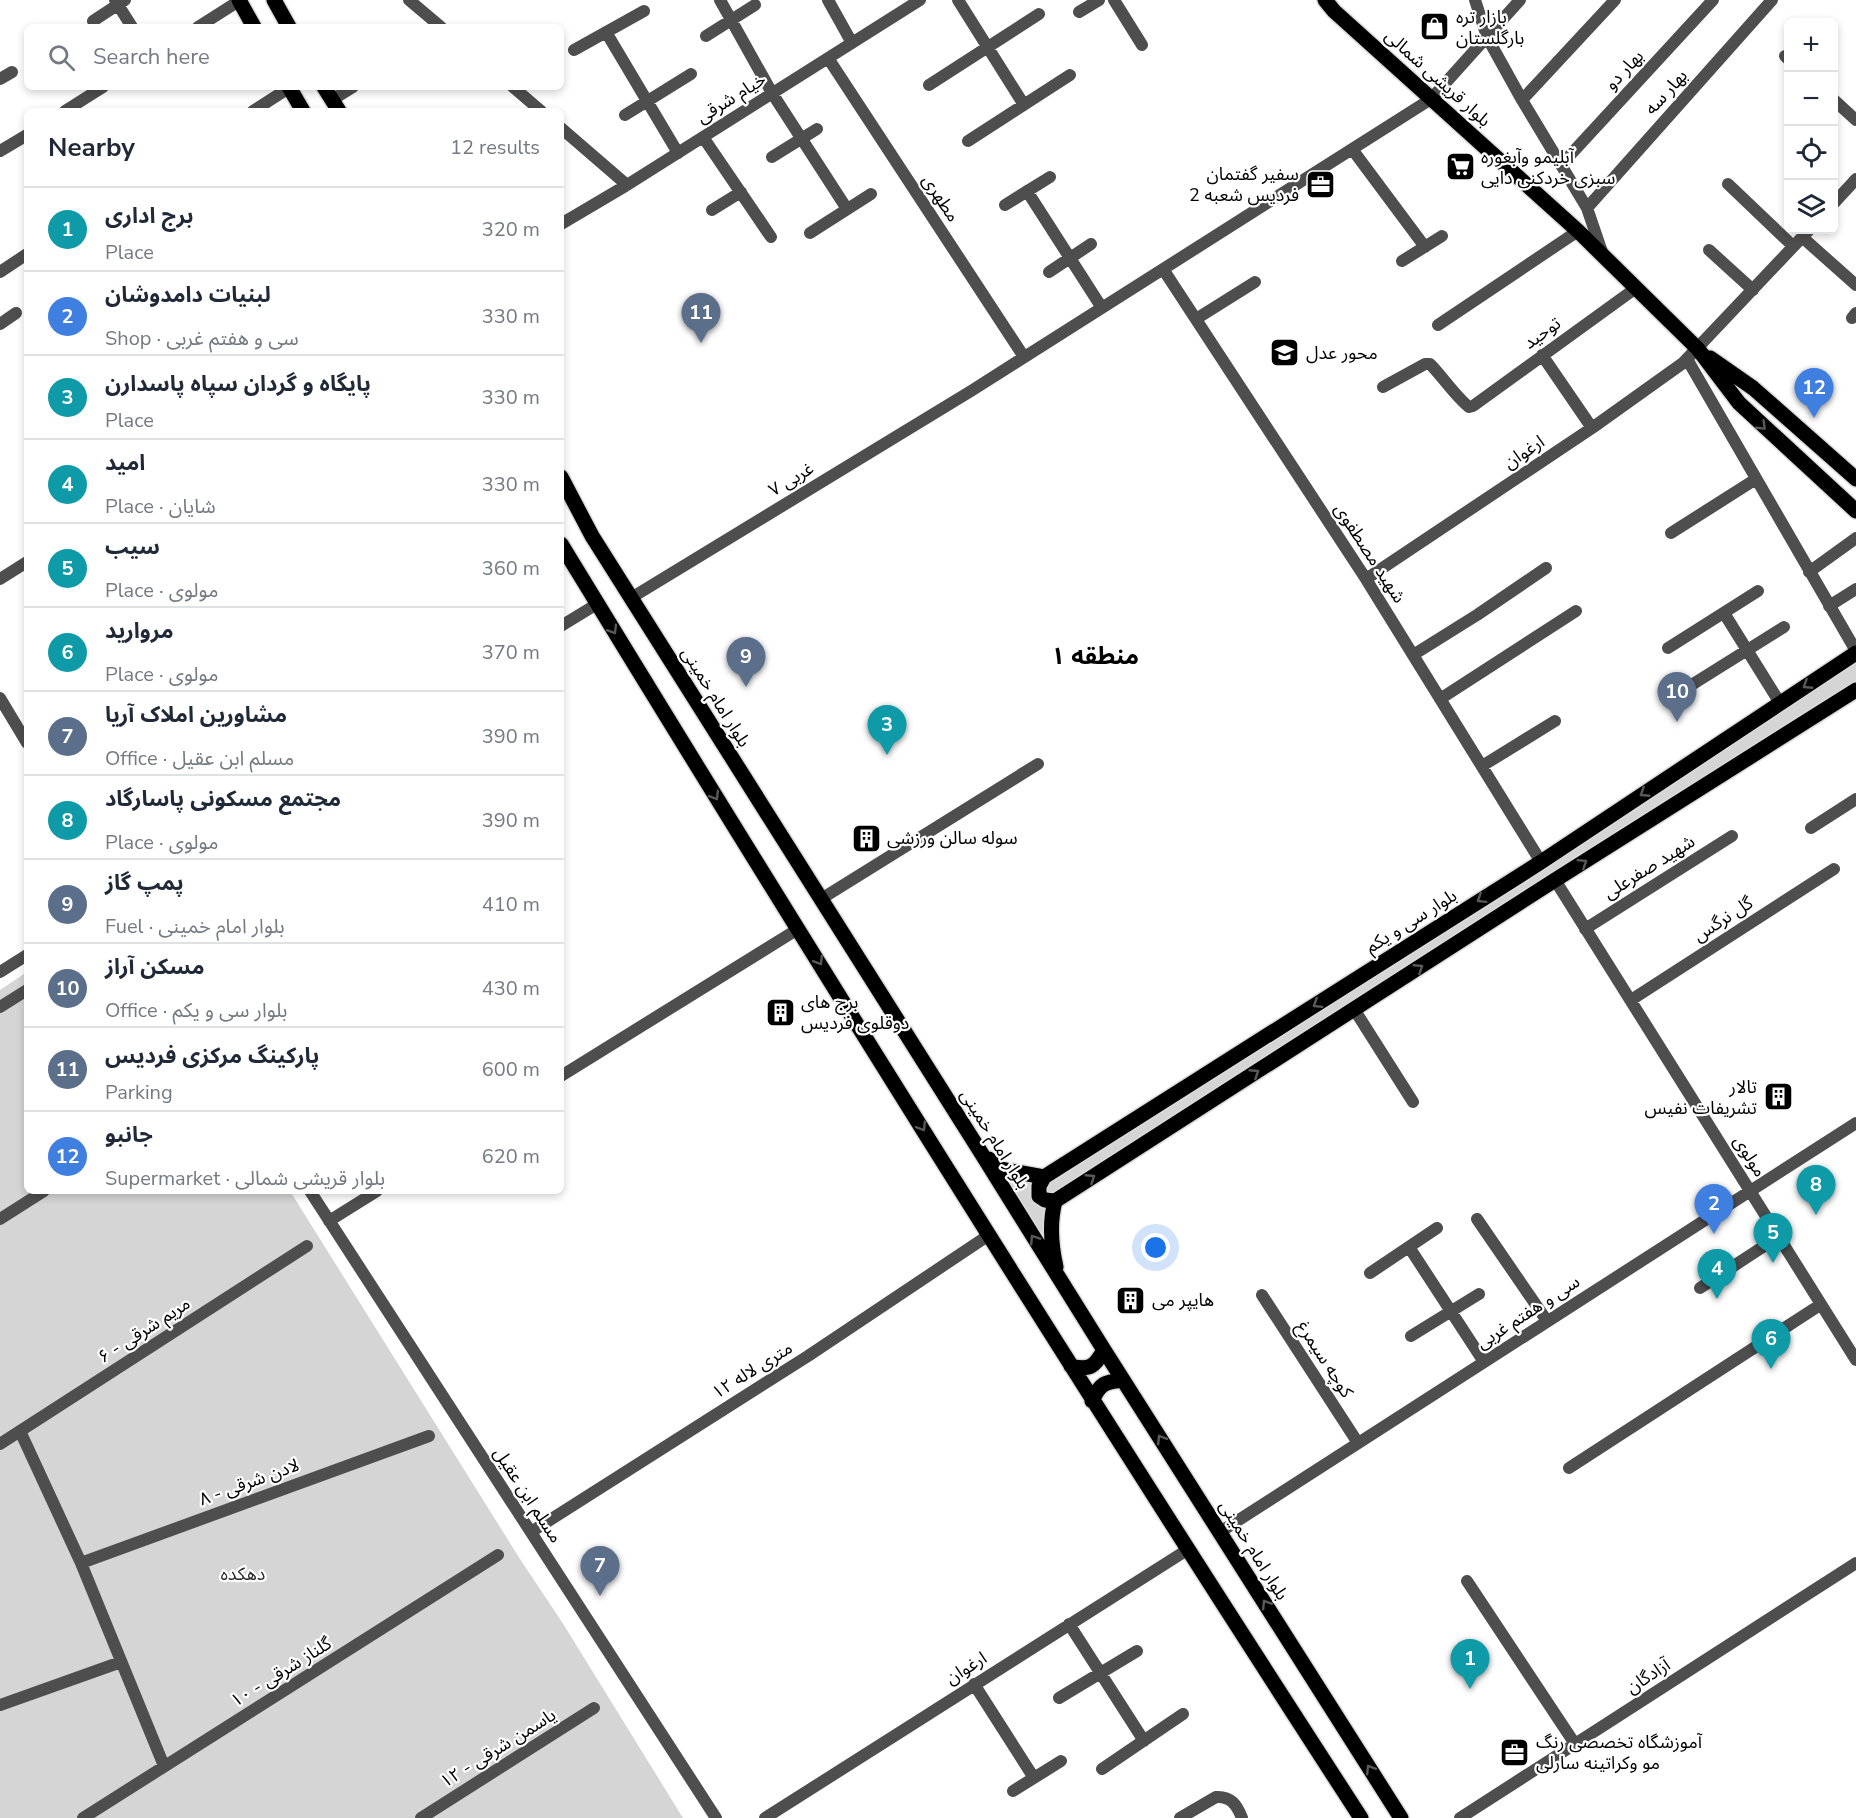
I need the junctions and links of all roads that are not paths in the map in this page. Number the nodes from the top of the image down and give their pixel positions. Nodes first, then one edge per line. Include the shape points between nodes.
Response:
1 (239, 0) edge
2 (274, 0) edge
3 (409, 0) edge
4 (720, 0) edge
5 (828, 0) edge
6 (920, 0) edge
7 (957, 0) edge
8 (1099, 0) edge
9 (1114, 0) edge
10 (1316, 0) edge
11 (1475, 0) edge
12 (1520, 0) edge
13 (1615, 0) edge
14 (1713, 0) edge
15 (1772, 0) edge
16 (119, 2) edge
17 (755, 5) dead end
18 (1329, 6) edge
19 (644, 10) dead end
20 (1079, 12) dead end
21 (1039, 14) dead end
22 (731, 20) junction
23 (93, 21) dead end
24 (130, 24) edge
25 (203, 24) edge
26 (252, 24) edge
27 (288, 24) edge
28 (437, 24) edge
29 (606, 32) junction
30 (706, 36) dead end
31 (1487, 37) junction
32 (852, 43) junction
33 (1142, 45) dead end
34 (986, 47) junction
35 (574, 50) dead end
36 (828, 58) junction
37 (12, 72) dead end
38 (691, 74) dead end
39 (1070, 75) dead end
40 (0, 79) edge
41 (929, 85) dead end
42 (98, 90) edge
43 (284, 90) edge
44 (291, 90) edge
45 (348, 90) edge
46 (516, 90) edge
47 (772, 93) junction
48 (332, 99) edge
49 (1431, 99) junction
50 (1522, 100) junction
51 (647, 101) junction
52 (1838, 104) edge
53 (1024, 105) junction
54 (70, 108) edge
55 (258, 108) edge
56 (301, 108) edge
57 (538, 108) edge
58 (625, 115) dead end
59 (1856, 120) edge
60 (817, 129) dead end
61 (564, 131) edge
62 (24, 137) edge
63 (703, 137) junction
64 (801, 138) junction
65 (968, 141) dead end
66 (1352, 149) junction
67 (0, 151) edge
68 (678, 153) junction
69 (772, 157) dead end
70 (1561, 165) junction
71 (1050, 177) dead end
72 (1856, 179) edge
73 (1728, 184) dead end
74 (627, 185) junction
75 (1027, 191) junction
76 (741, 192) junction
77 (871, 194) dead end
78 (1838, 198) edge
79 (1005, 205) dead end
80 (1587, 207) junction
81 (847, 209) junction
82 (712, 210) dead end
83 (564, 222) edge
84 (1578, 231) junction
85 (810, 233) dead end
86 (1442, 236) dead end
87 (771, 237) dead end
88 (1801, 238) edge
89 (1091, 244) dead end
90 (1425, 247) junction
91 (1708, 250) dead end
92 (1603, 255) junction
93 (24, 256) edge
94 (1070, 258) junction
95 (1402, 261) dead end
96 (1163, 269) junction
97 (0, 272) edge
98 (1049, 272) dead end
99 (1255, 282) dead end
100 (1856, 285) edge
101 (1636, 288) junction
102 (1753, 290) junction
103 (1102, 308) junction
104 (16, 313) dead end
105 (1196, 320) junction
106 (0, 324) edge
107 (1438, 325) dead end
108 (1692, 354) junction
109 (1542, 355) junction
110 (1024, 357) junction
111 (1383, 387) dead end
112 (1753, 388) junction
113 (1739, 403) junction
114 (1723, 421) junction
115 (1592, 428) junction
116 (1756, 479) junction
117 (1856, 479) edge
118 (564, 483) edge
119 (1856, 511) edge
120 (1671, 533) dead end
121 (1856, 538) edge
122 (564, 549) edge
123 (24, 564) edge
124 (1546, 568) dead end
125 (1809, 572) junction
126 (0, 579) edge
127 (1366, 579) junction
128 (1856, 589) edge
129 (1758, 591) dead end
130 (631, 598) junction
131 (597, 604) junction
132 (1829, 606) junction
133 (1576, 611) dead end
134 (1724, 613) junction
135 (564, 624) edge
136 (1784, 627) dead end
137 (1668, 648) dead end
138 (1747, 650) junction
139 (1856, 652) edge
140 (1413, 655) junction
141 (1693, 684) dead end
142 (1856, 690) edge
143 (0, 698) edge
144 (1440, 699) junction
145 (1780, 704) junction
146 (1555, 721) dead end
147 (24, 737) edge
148 (1038, 764) dead end
149 (1482, 766) junction
150 (1856, 799) edge
151 (1810, 828) dead end
152 (1732, 836) dead end
153 (1541, 861) junction
154 (1834, 869) dead end
155 (1555, 880) junction
156 (821, 900) junction
157 (798, 929) junction
158 (1585, 929) junction
159 (24, 957) edge
160 (0, 972) edge
161 (24, 992) edge
162 (1631, 1000) junction
163 (0, 1007) edge
164 (1354, 1009) junction
165 (564, 1074) edge
166 (1413, 1102) dead end
167 (1856, 1123) edge
168 (980, 1151) junction
169 (1044, 1177) junction
170 (1750, 1191) junction
171 (39, 1194) edge
172 (312, 1194) edge
173 (372, 1194) edge
174 (1055, 1202) junction
175 (0, 1219) edge
176 (1477, 1219) dead end
177 (329, 1221) junction
178 (1437, 1228) dead end
179 (989, 1234) junction
180 (1778, 1237) junction
181 (307, 1246) dead end
182 (1409, 1247) junction
183 (1370, 1273) dead end
184 (1059, 1279) junction
185 (1700, 1288) dead end
186 (1479, 1294) dead end
187 (1263, 1295) dead end
188 (1820, 1305) junction
189 (1450, 1312) junction
190 (1547, 1322) junction
191 (1411, 1336) dead end
192 (1104, 1350) junction
193 (1856, 1360) edge
194 (1484, 1362) junction
195 (1071, 1366) junction
196 (1123, 1380) junction
197 (1092, 1401) junction
198 (20, 1431) junction
199 (429, 1436) dead end
200 (1358, 1443) junction
201 (0, 1444) edge
202 (1569, 1468) dead end
203 (531, 1532) junction
204 (1220, 1532) junction
205 (1187, 1550) junction
206 (498, 1555) dead end
207 (81, 1563) junction
208 (1856, 1563) edge
209 (1467, 1581) dead end
210 (1069, 1624) junction
211 (1137, 1651) dead end
212 (121, 1662) junction
213 (1101, 1673) junction
214 (974, 1684) junction
215 (1059, 1698) dead end
216 (0, 1705) edge
217 (594, 1708) dead end
218 (1184, 1714) dead end
219 (1144, 1741) junction
220 (1575, 1744) junction
221 (1062, 1761) dead end
222 (164, 1766) junction
223 (1102, 1769) dead end
224 (1034, 1778) junction
225 (1013, 1791) dead end
226 (83, 1818) edge
227 (421, 1818) edge
228 (716, 1818) edge
229 (765, 1818) edge
230 (1180, 1818) edge
231 (1242, 1818) edge
232 (1360, 1818) edge
233 (1401, 1818) edge
234 (1460, 1818) edge

1 - 25 street
1 - 26 main road
2 - 27 main road
3 - 28 street
4 - 22 street
5 - 32 street
6 - 32 street, خیام شرقی
7 - 34 street
8 - 20 street
9 - 33 street
10 - 18 main road, بلوار قریشی شمالی
11 - 31 street
12 - 31 street
13 - 50 street
14 - 70 street, بهار دو
15 - 80 street, بهار سه
16 - 23 street
16 - 24 street
17 - 22 street
18 - 49 main road, بلوار قریشی شمالی
19 - 29 street
21 - 34 street
22 - 30 street
22 - 47 street
29 - 35 street
29 - 51 street
31 - 49 street
31 - 50 street
32 - 36 street, خیام شرقی
34 - 41 street
34 - 53 street
36 - 47 street, خیام شرقی
36 - 110 street, مطهری
37 - 40 street
38 - 51 street
39 - 53 street
42 - 54 street
43 - 55 street
44 - 56 main road
45 - 48 street
46 - 57 street
47 - 63 street, خیام شرقی
47 - 64 street
49 - 66 street
49 - 84 main road, بلوار قریشی شمالی
50 - 70 street
51 - 58 street
51 - 68 street
52 - 59 street
53 - 65 street
60 - 64 street
61 - 74 street
62 - 67 street
63 - 68 street, خیام شرقی
63 - 76 street
64 - 69 street
64 - 81 street
66 - 90 street
66 - 96 street
68 - 74 street, خیام شرقی
70 - 80 street
71 - 75 street
72 - 78 street
73 - 88 street
74 - 83 street, خیام شرقی
75 - 79 street
75 - 94 street
76 - 82 street
76 - 87 street
77 - 81 street
80 - 92 street
81 - 85 street
84 - 92 main road, بلوار قریشی شمالی
84 - 107 street
86 - 90 street
88 - 100 street
88 - 102 street, ارغوان
89 - 94 street
90 - 95 street
91 - 102 street
92 - 101 main road, بلوار قریشی شمالی
93 - 97 street
94 - 98 street
94 - 103 street
96 - 103 street
96 - 105 street, شهید مصطفوی
99 - 105 street
101 - 108 main road, بلوار قریشی شمالی
101 - 109 street, توحید
102 - 108 street, ارغوان
103 - 110 street
104 - 106 street
105 - 127 street, شهید مصطفوی
108 - 112 main road, بلوار قریشی شمالی
108 - 113 main road, بلوار قریشی شمالی
108 - 114 street
108 - 115 street, ارغوان
109 - 111 street, توحید via 1469,407 1430,364
109 - 115 street
110 - 130 street, ۷ غربی
112 - 113 main road via 1741,392
112 - 117 main road, بلوار قریشی شمالی
113 - 114 street
113 -> 119 main road, بلوار قریشی شمالی
114 - 116 street
115 - 127 street, ارغوان
116 - 120 street
116 - 125 street
118 - 130 main road, بلوار امام خمینی via 591,536
121 - 125 street
122 - 131 main road
123 - 126 street
124 - 140 street
125 - 132 street
127 - 140 street, شهید مصطفوی
128 - 132 street
129 - 134 street
130 - 156 main road, بلوار امام خمینی
131 - 135 street
131 -> 157 main road
132 - 139 street
133 - 144 street
134 - 137 street
134 - 138 street
136 - 138 street
138 - 141 street
138 - 145 street
139 -> 145 main road, بلوار سی و یکم
140 - 144 street, شهید مصطفوی
155 -> 142 main road
143 - 147 street
144 - 149 street, شهید مصطفوی
145 -> 153 main road, بلوار سی و یکم
146 - 149 street
148 - 156 street
149 - 153 street, شهید مصطفوی
150 - 151 street
152 - 158 street, شهید صفرعلی
153 -> 169 main road, بلوار سی و یکم
154 - 162 street, گل نرگس
155 - 158 street, مولوی
164 -> 155 main road
156 - 168 main road, بلوار امام خمینی
157 - 165 street
157 -> 179 main road
158 - 162 street, مولوی
159 - 160 street
161 - 163 street
162 - 170 street, مولوی
164 - 166 street
174 -> 164 main road
167 - 170 street, سی و هفتم غربی
168 - 169 main road via 1000,1169
184 -> 168 main road, بلوار امام خمینی
169 - 174 main road via 1039,1196
170 - 180 street, مولوی
170 - 190 street, سی و هفتم غربی
171 - 175 street
172 - 177 street, مسلم ابن عقیل
173 - 177 street
174 - 184 main road via 1051,1230
176 - 190 street
177 - 203 street, مسلم ابن عقیل
178 - 182 street
179 - 195 main road
179 - 203 street, ۱۲ متری لاله via 808,1356
180 - 185 street
180 - 188 street, مولوی
181 - 198 street, مریم شرقی - ۶
182 - 183 street
182 - 189 street
184 - 192 main road, بلوار امام خمینی
186 - 189 street
187 - 200 street, کوچه سیمرغ
188 - 193 street, مولوی
188 - 202 street
189 - 191 street
189 - 194 street
190 - 194 street, سی و هفتم غربی
192 - 195 main road via 1091,1367
192 - 196 main road, بلوار امام خمینی
194 - 200 street, سی و هفتم غربی
195 - 197 main road
196 - 197 main road via 1104,1383
204 -> 196 main road, بلوار امام خمینی
197 - 205 main road
198 - 201 street, مریم شرقی - ۶
198 - 207 street
199 - 207 street, لادن شرقی - ۸
200 - 204 street, سی و هفتم غربی
203 - 228 street, مسلم ابن عقیل
233 -> 204 main road, بلوار امام خمینی
205 - 210 street, ارغوان
205 - 232 main road
206 - 222 street, گلناز شرقی - ۱۰
207 - 212 street
208 - 220 street, آزادگان
209 - 220 street
210 - 213 street
210 - 214 street, ارغوان
211 - 213 street
212 - 216 street
212 - 222 street
213 - 215 street
213 - 219 street
214 - 224 street
214 - 229 street, ارغوان
217 - 227 street, یاسمن شرقی - ۱۲
218 - 219 street
219 - 223 street
220 - 234 street, آزادگان
221 - 224 street
222 - 226 street, گلناز شرقی - ۱۰
224 - 225 street
230 - 231 street via 1223,1796 1230,1798

